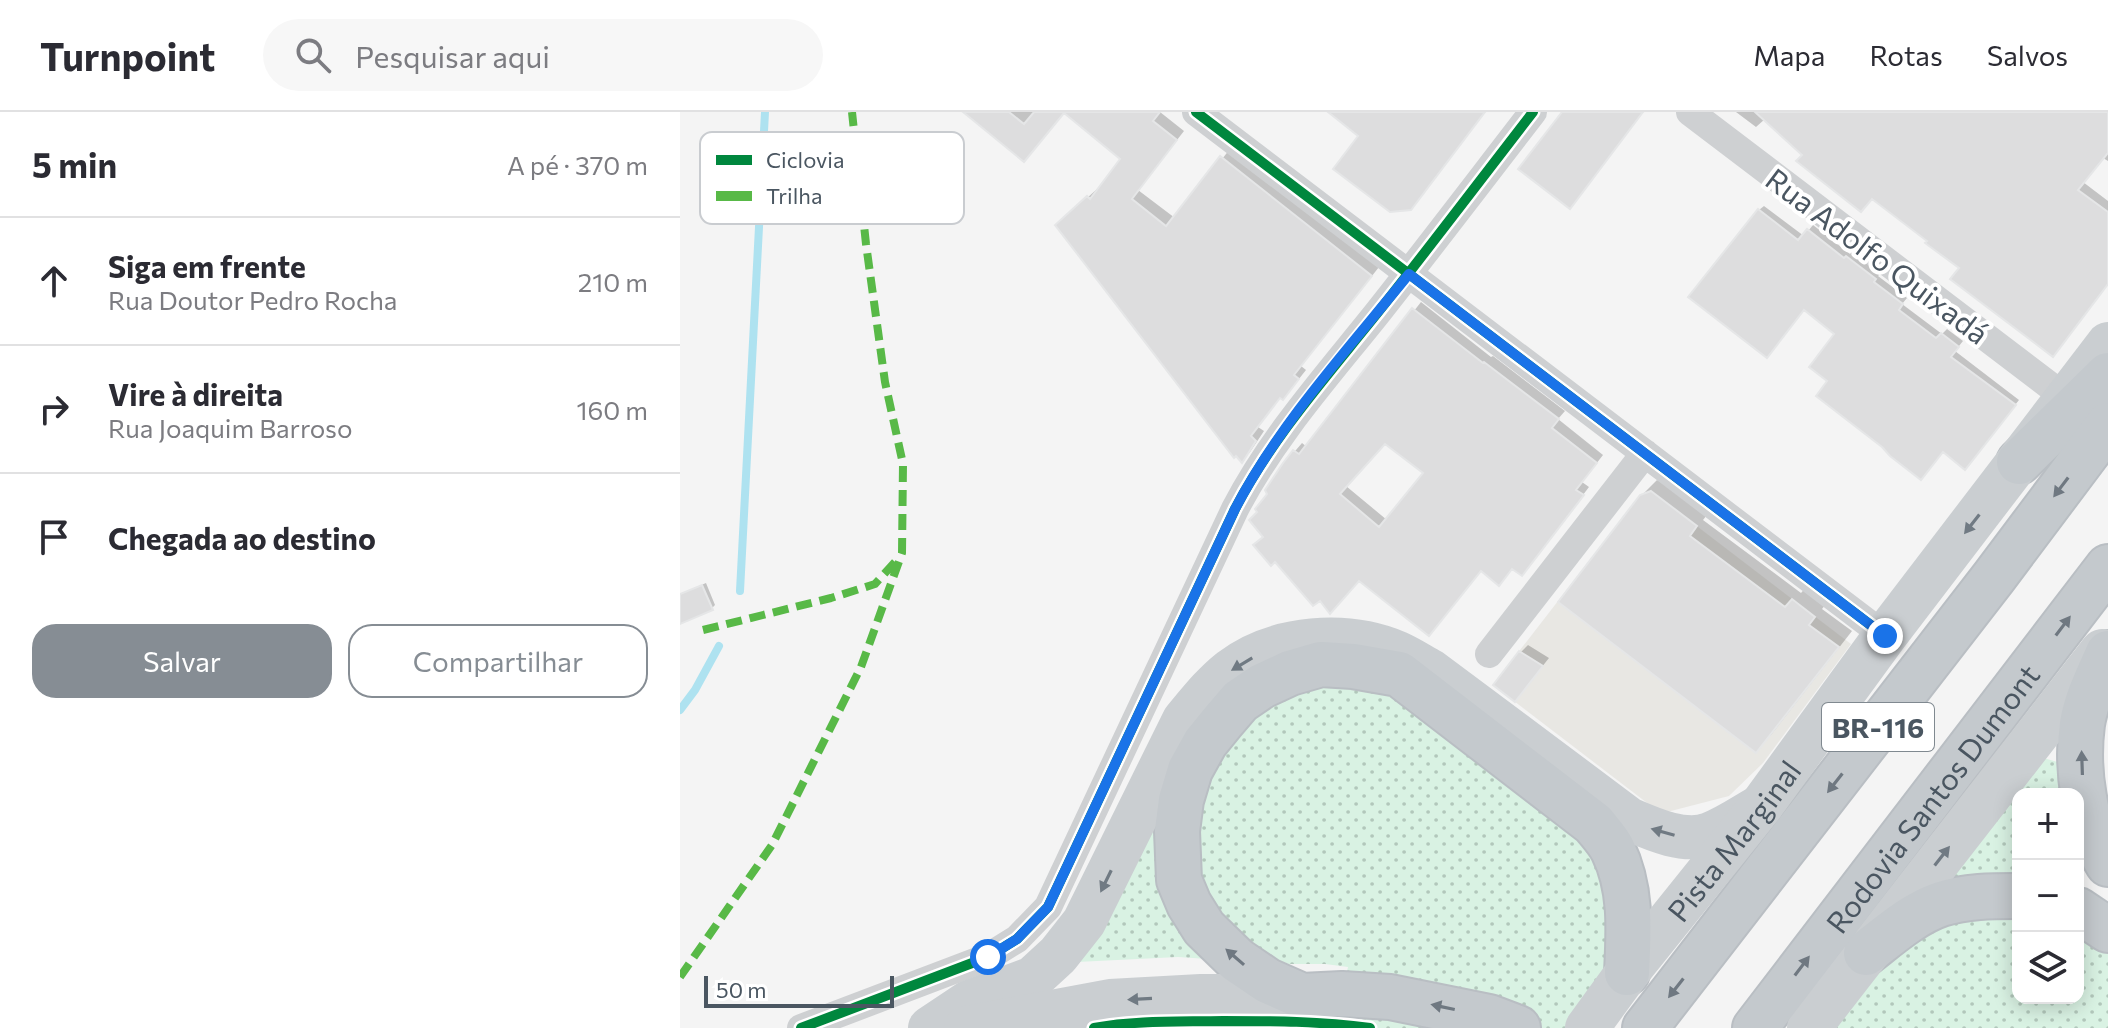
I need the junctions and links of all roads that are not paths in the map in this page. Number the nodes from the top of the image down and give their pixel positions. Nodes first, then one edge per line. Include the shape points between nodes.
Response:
1 (1196, 112) edge
2 (1533, 112) edge
3 (1690, 112) edge
4 (1409, 274) junction
5 (2108, 344) edge
6 (2108, 375) edge
7 (2066, 398) junction
8 (2108, 425) edge
9 (1645, 453) junction
10 (2019, 462) junction
11 (2108, 567) edge
12 (1885, 636) junction
13 (2108, 644) edge
14 (2108, 653) edge
15 (1489, 654) dead end
16 (1761, 806) junction
17 (2108, 864) edge
18 (2012, 896) edge
19 (2084, 914) edge
20 (2108, 930) edge
21 (1866, 953) junction
22 (1627, 973) junction
23 (1322, 995) junction
24 (801, 1028) edge
25 (930, 1028) edge
26 (966, 1028) edge
27 (1518, 1028) edge
28 (1587, 1028) edge
29 (1645, 1028) edge
30 (1755, 1028) edge
31 (1809, 1028) edge

1 - 4 street
2 - 4 street
3 - 7 street, Rua Adolfo Quixadá
4 - 9 street
4 - 24 street via 1254,473 1048,907 1017,939 988,957
5 - 7 main road, Pista Marginal / BR-116
6 - 10 highway
7 - 10 main road, Pista Marginal / BR-116
8 -> 29 highway, BR-116
9 - 12 street
9 - 15 street
10 -> 12 main road, Pista Marginal / BR-116
30 -> 11 highway, Rodovia Santos Dumont / BR-116
12 - 16 main road, Pista Marginal / BR-116
21 -> 13 main road
17 -> 14 highway via 2089,821 2081,761 2089,695
16 - 22 main road, Pista Marginal / BR-116
16 -> 25 main road via 1707,835 1663,833 1611,807 1431,671 1398,653 1343,640 1288,645 1233,669 1184,720 1092,908 1058,955 1033,978 969,1002
18 - 21 highway via 1940,904
19 - 20 highway
21 - 31 main road
23 -> 22 highway via 1268,981 1204,928 1179,880 1177,831 1190,770 1240,701 1290,673 1321,664 1399,674 1594,824 1623,874 1630,921
22 - 28 main road, Pista Marginal / BR-116
23 -> 26 main road via 1110,1001
27 -> 23 highway via 1390,997

